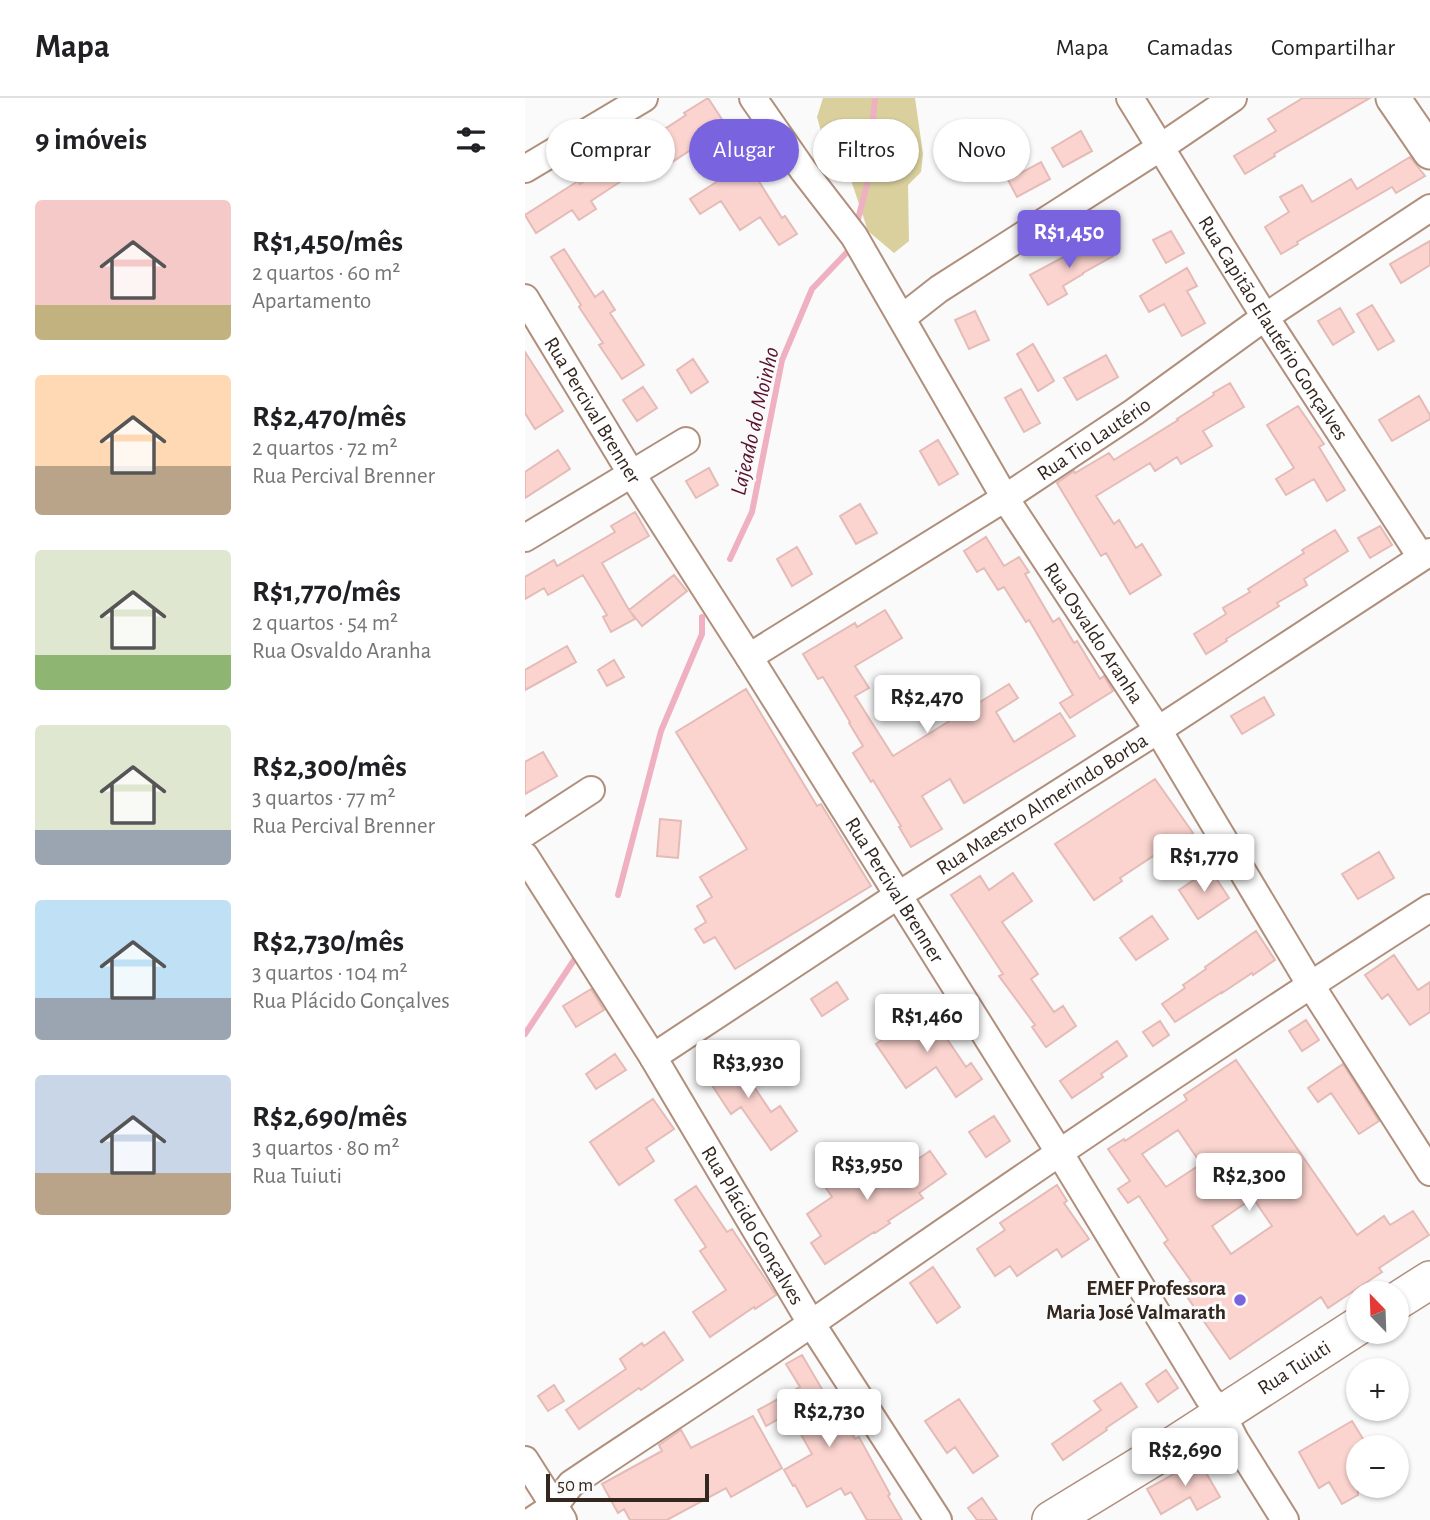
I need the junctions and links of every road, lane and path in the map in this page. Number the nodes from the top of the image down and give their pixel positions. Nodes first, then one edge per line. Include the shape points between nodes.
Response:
1 (644, 98) edge
2 (753, 98) edge
3 (1130, 98) edge
4 (1233, 98) edge
5 (1393, 98) edge
6 (1161, 147) junction
7 (1430, 152) edge
8 (525, 169) edge
9 (1430, 208) edge
10 (525, 298) edge
11 (1265, 317) junction
12 (902, 318) junction
13 (686, 441) dead end
14 (631, 473) junction
15 (1005, 498) junction
16 (525, 538) edge
17 (1426, 554) edge
18 (749, 657) junction
19 (1158, 730) junction
20 (591, 790) dead end
21 (525, 833) edge
22 (525, 856) edge
23 (897, 896) junction
24 (1430, 908) edge
25 (1310, 984) junction
26 (653, 1057) junction
27 (1059, 1152) junction
28 (1430, 1172) edge
29 (1430, 1280) edge
30 (1409, 1293) edge
31 (811, 1323) junction
32 (1346, 1334) edge
33 (1222, 1414) junction
34 (525, 1460) edge
35 (550, 1515) edge
36 (938, 1520) edge
37 (1051, 1520) edge
38 (1285, 1520) edge

1 - 8 street
2 - 12 street, Rua Osvaldo Aranha via 854,236
3 - 6 street, Rua Capitão Elautério Gonçalves
4 - 6 street
5 - 7 street
6 - 11 street, Rua Capitão Elautério Gonçalves
6 - 12 street via 939,289
9 - 11 street, Rua Tio Lautério
10 - 14 street, Rua Percival Brenner
11 - 15 street, Rua Tio Lautério
11 - 17 street, Rua Capitão Elautério Gonçalves
12 - 15 street, Rua Osvaldo Aranha
13 - 14 street
14 - 16 street
14 - 18 street, Rua Percival Brenner
15 - 18 street, Rua Tio Lautério
15 - 19 street, Rua Osvaldo Aranha
17 - 19 street, Rua Maestro Almerindo Borba
18 - 23 street, Rua Percival Brenner
19 - 23 street, Rua Maestro Almerindo Borba
19 - 25 street, Rua Osvaldo Aranha
20 - 21 street
22 - 26 street, Rua Plácido Gonçalves
23 - 26 street, Rua Maestro Almerindo Borba
23 - 27 street, Rua Percival Brenner
24 - 25 street
25 - 27 street
25 - 28 street, Rua Osvaldo Aranha
26 - 31 street, Rua Plácido Gonçalves
27 - 31 street
27 - 33 street, Rua Percival Brenner
29 - 30 main road
31 - 35 street via 571,1484
31 - 36 street, Rua Plácido Gonçalves
32 - 33 main road, Rua Tuiuti
33 - 37 main road, Rua Tuiuti
33 - 38 street, Rua Percival Brenner
34 - 35 street

